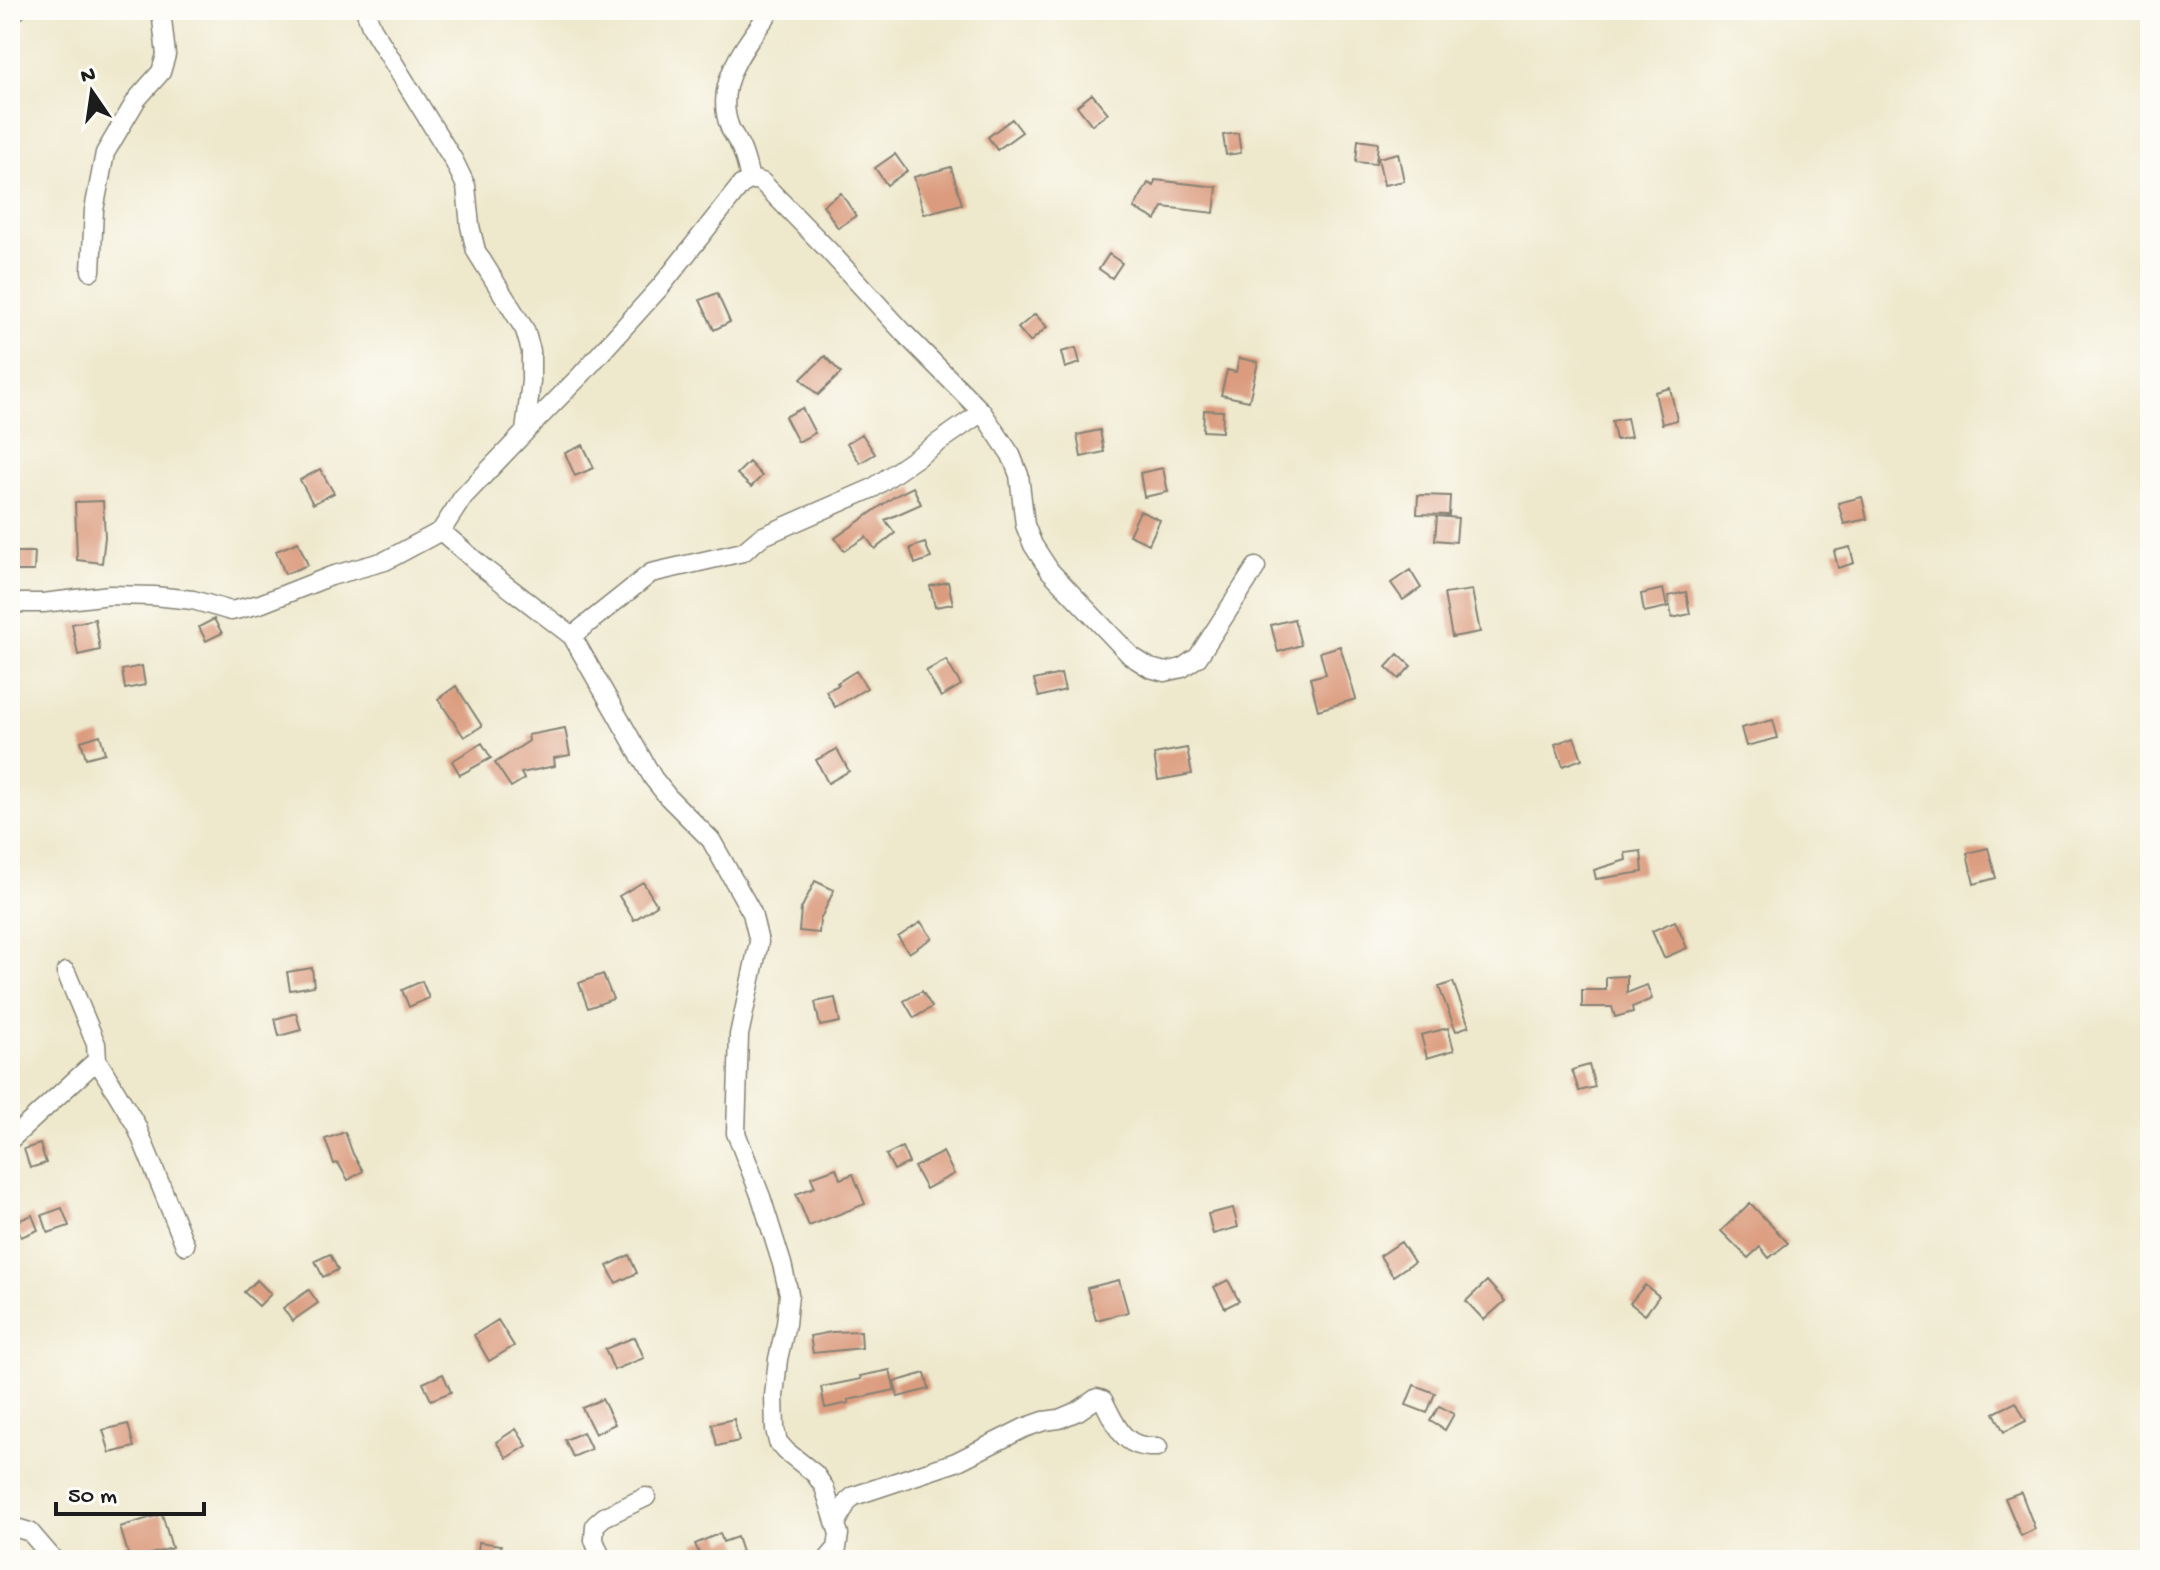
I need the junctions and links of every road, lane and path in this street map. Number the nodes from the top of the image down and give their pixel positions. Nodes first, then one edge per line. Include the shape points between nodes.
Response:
1 (17, 10) edge
2 (161, 10) edge
3 (365, 10) edge
4 (771, 10) edge
5 (10, 12) edge
6 (750, 179) junction
7 (91, 271) dead end
8 (982, 412) junction
9 (525, 432) junction
10 (441, 531) junction
11 (1256, 567) dead end
12 (10, 603) edge
13 (572, 636) junction
14 (66, 972) dead end
15 (97, 1060) junction
16 (10, 1140) edge
17 (185, 1245) dead end
18 (1158, 1447) dead end
19 (646, 1497) dead end
20 (836, 1524) junction
21 (10, 1526) edge
22 (54, 1560) edge
23 (602, 1560) edge
24 (827, 1560) edge

1 - 5 street
2 - 7 street via 166,55 161,72 137,99 105,153 94,210
3 - 9 street via 454,161 466,186 476,251 525,330 531,381
4 - 6 street via 738,57 726,85 729,127
6 - 8 street via 762,182
6 - 9 street via 662,285
8 - 11 street via 1011,455 1025,525 1050,571 1131,656 1150,668 1165,672 1198,657
8 - 13 street via 873,488 761,537 743,552 651,573
9 - 10 street via 463,497
10 - 12 street via 385,561 231,611 154,596
10 - 13 street
13 - 20 street via 653,778 711,840 752,913 759,942 739,1035 735,1121 789,1294 774,1396 775,1429 778,1442 824,1487
14 - 15 street via 96,1044
15 - 16 street
15 - 17 street via 136,1125
18 - 20 street via 1135,1445 1120,1434 1097,1398 956,1462 854,1496
19 - 23 street via 595,1525
20 - 24 street via 837,1548
21 - 22 street via 30,1532

